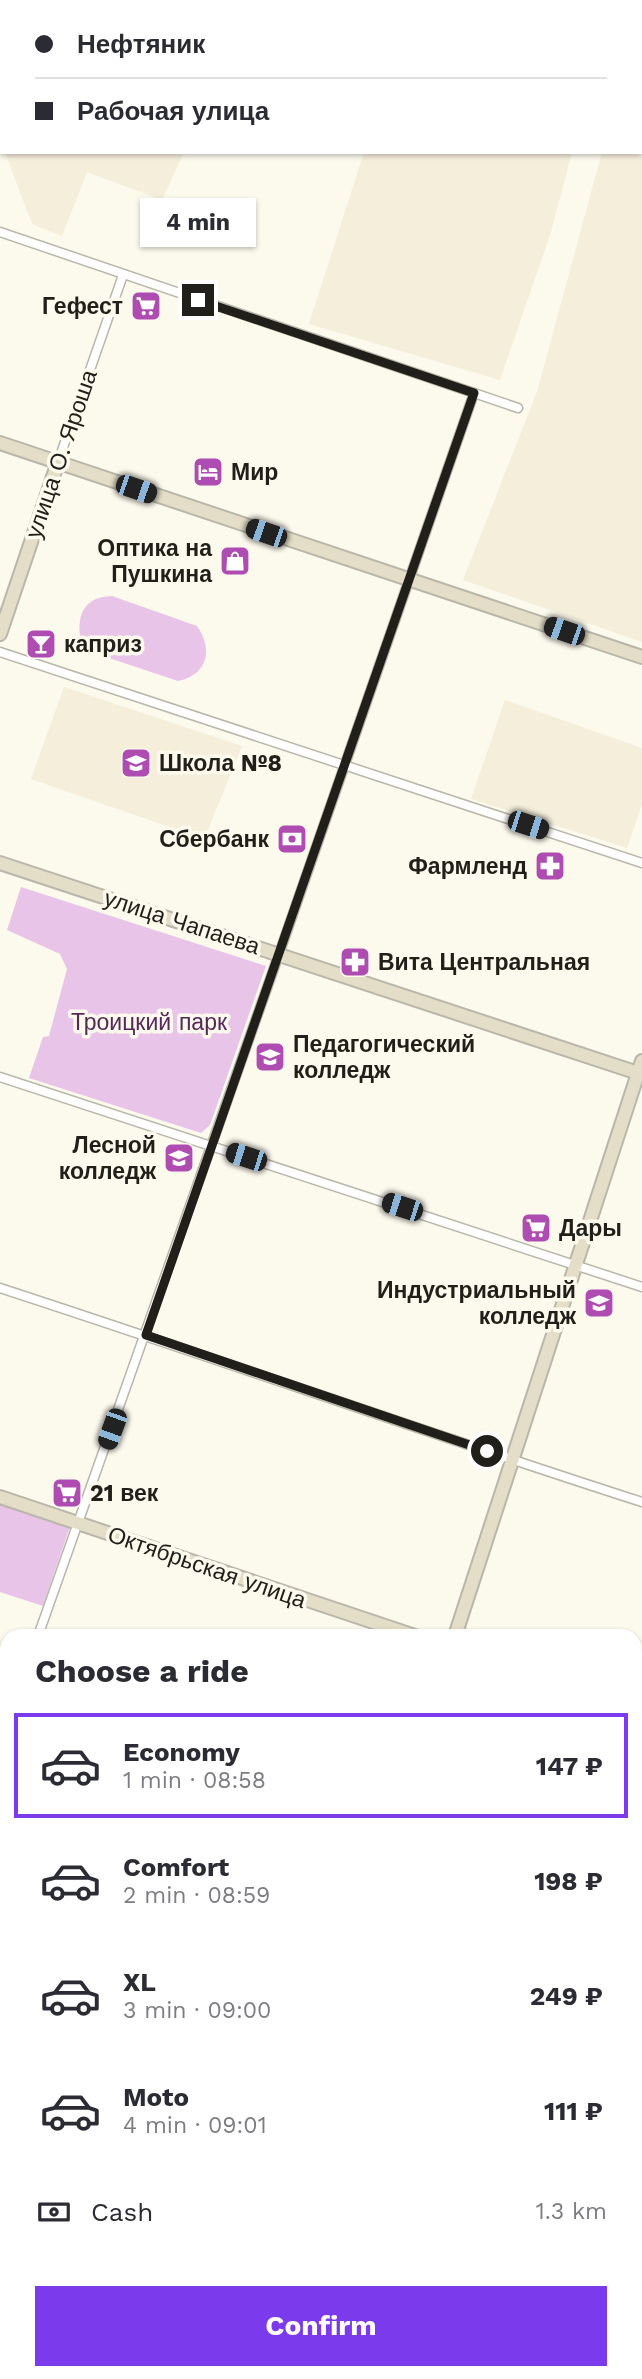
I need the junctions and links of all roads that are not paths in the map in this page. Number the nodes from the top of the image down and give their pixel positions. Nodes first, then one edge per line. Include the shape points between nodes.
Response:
1 (0, 232) edge
2 (123, 275) junction
3 (474, 393) junction
4 (518, 408) dead end
5 (0, 443) edge
6 (58, 463) junction
7 (409, 580) junction
8 (0, 634) edge
9 (0, 652) edge
10 (642, 657) edge
11 (344, 767) junction
12 (0, 863) edge
13 (642, 863) edge
14 (279, 954) junction
15 (641, 1069) edge
16 (0, 1077) edge
17 (211, 1146) junction
18 (576, 1265) junction
19 (642, 1287) edge
20 (0, 1288) edge
21 (146, 1335) junction
22 (512, 1460) junction
23 (0, 1497) edge
24 (642, 1502) edge
25 (79, 1524) junction
26 (41, 1629) edge
27 (394, 1629) edge
28 (457, 1629) edge

1 - 2 street
2 - 3 street
2 - 6 street, улица О. Яроша
3 - 4 street
3 - 7 street
5 - 6 main road
6 - 7 main road
6 - 8 main road, улица О. Яроша
7 - 10 main road
7 - 11 street
9 - 11 street
11 - 13 street
11 - 14 street
12 - 14 main road, улица Чапаева
14 - 15 main road, улица Чапаева
14 - 17 street
15 - 18 main road
16 - 17 street
17 - 18 street
17 - 21 street
18 - 19 street
18 - 22 main road
20 - 21 street
21 - 22 street
21 - 25 street
22 - 24 street
22 - 28 main road
23 - 25 main road, Октябрьская улица
25 - 26 street
25 - 27 main road, Октябрьская улица

